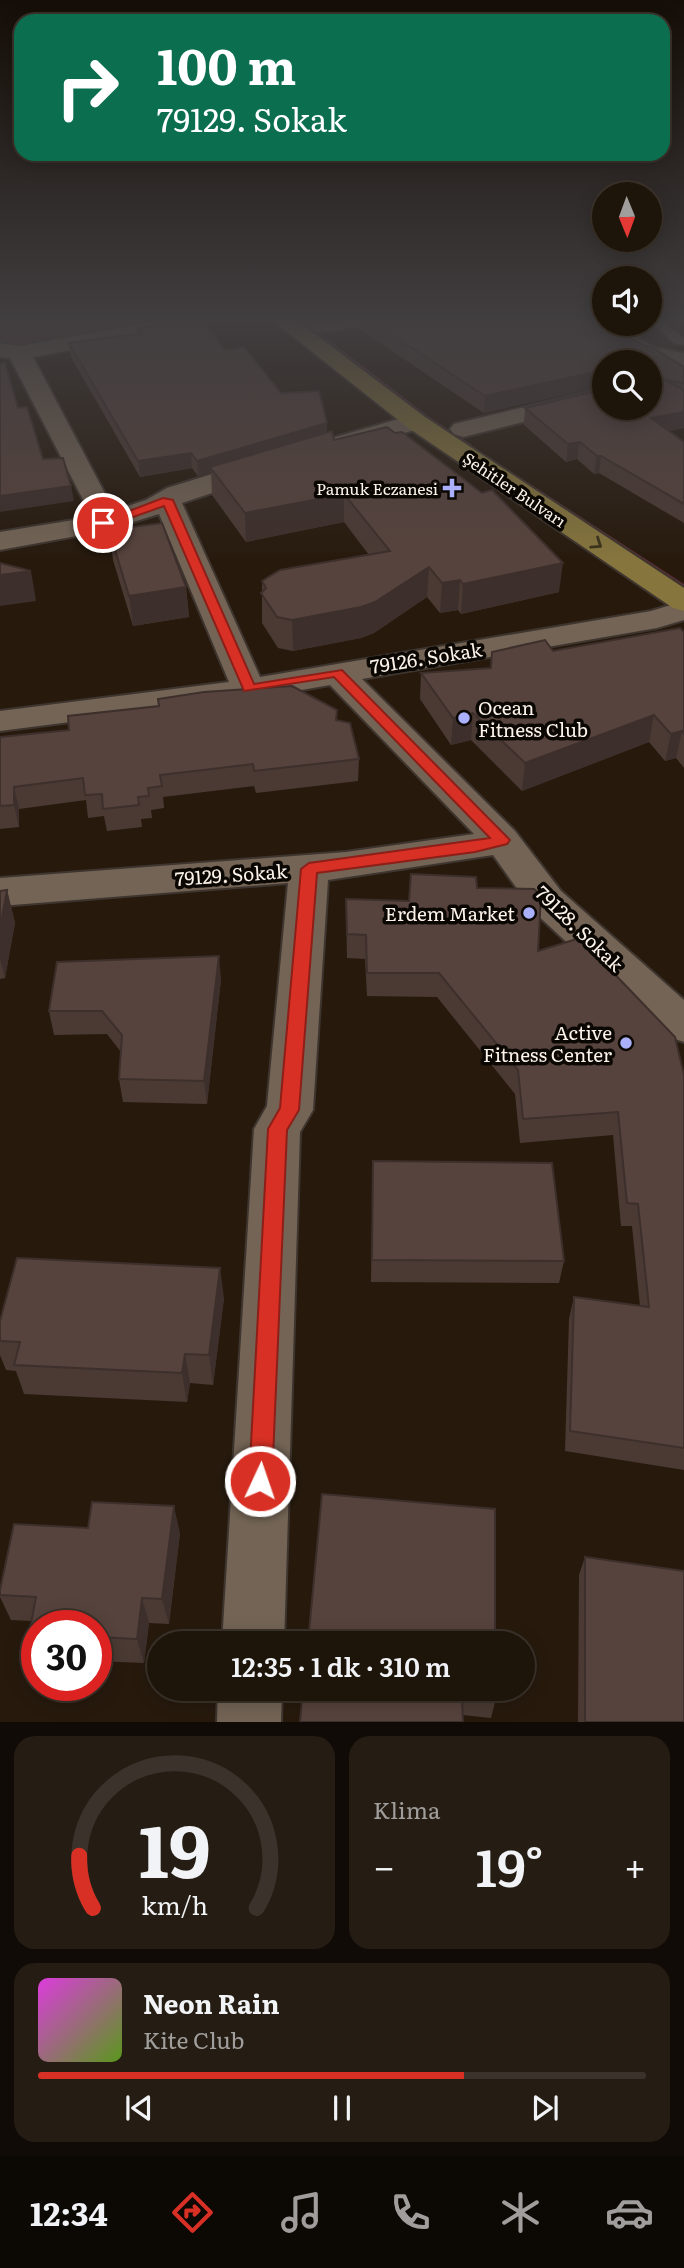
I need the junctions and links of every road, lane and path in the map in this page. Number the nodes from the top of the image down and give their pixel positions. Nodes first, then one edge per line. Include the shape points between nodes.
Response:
1 (37, 399) edge
2 (387, 399) edge
3 (423, 399) edge
4 (586, 399) edge
5 (416, 422) junction
6 (463, 429) junction
7 (320, 450) edge
8 (281, 462) edge
9 (167, 500) junction
10 (117, 519) junction
11 (0, 541) edge
12 (684, 575) edge
13 (684, 602) edge
14 (684, 610) edge
15 (337, 673) junction
16 (249, 688) junction
17 (0, 721) edge
18 (502, 840) junction
19 (309, 869) junction
20 (0, 892) edge
21 (684, 1025) edge
22 (254, 1631) edge
23 (250, 1701) edge
24 (249, 1722) edge

1 - 10 street via 100,510
2 - 5 main road, Şehitler Bulvarı
3 - 6 main road, Şehitler Bulvarı
4 - 6 street
5 - 7 street
5 -> 13 main road, Şehitler Bulvarı
6 - 12 main road, Şehitler Bulvarı
8 - 9 street
9 - 10 street
9 - 16 street
10 - 11 street
14 - 15 street, 79126. Sokak via 657,619
15 - 16 street, 79126. Sokak
15 - 18 street, 79128. Sokak
16 - 17 street, 79126. Sokak
18 - 19 street, 79129. Sokak
18 - 21 street, 79128. Sokak via 547,901
19 - 20 street, 79129. Sokak
19 - 22 street via 290,1110 277,1129
23 - 24 street

